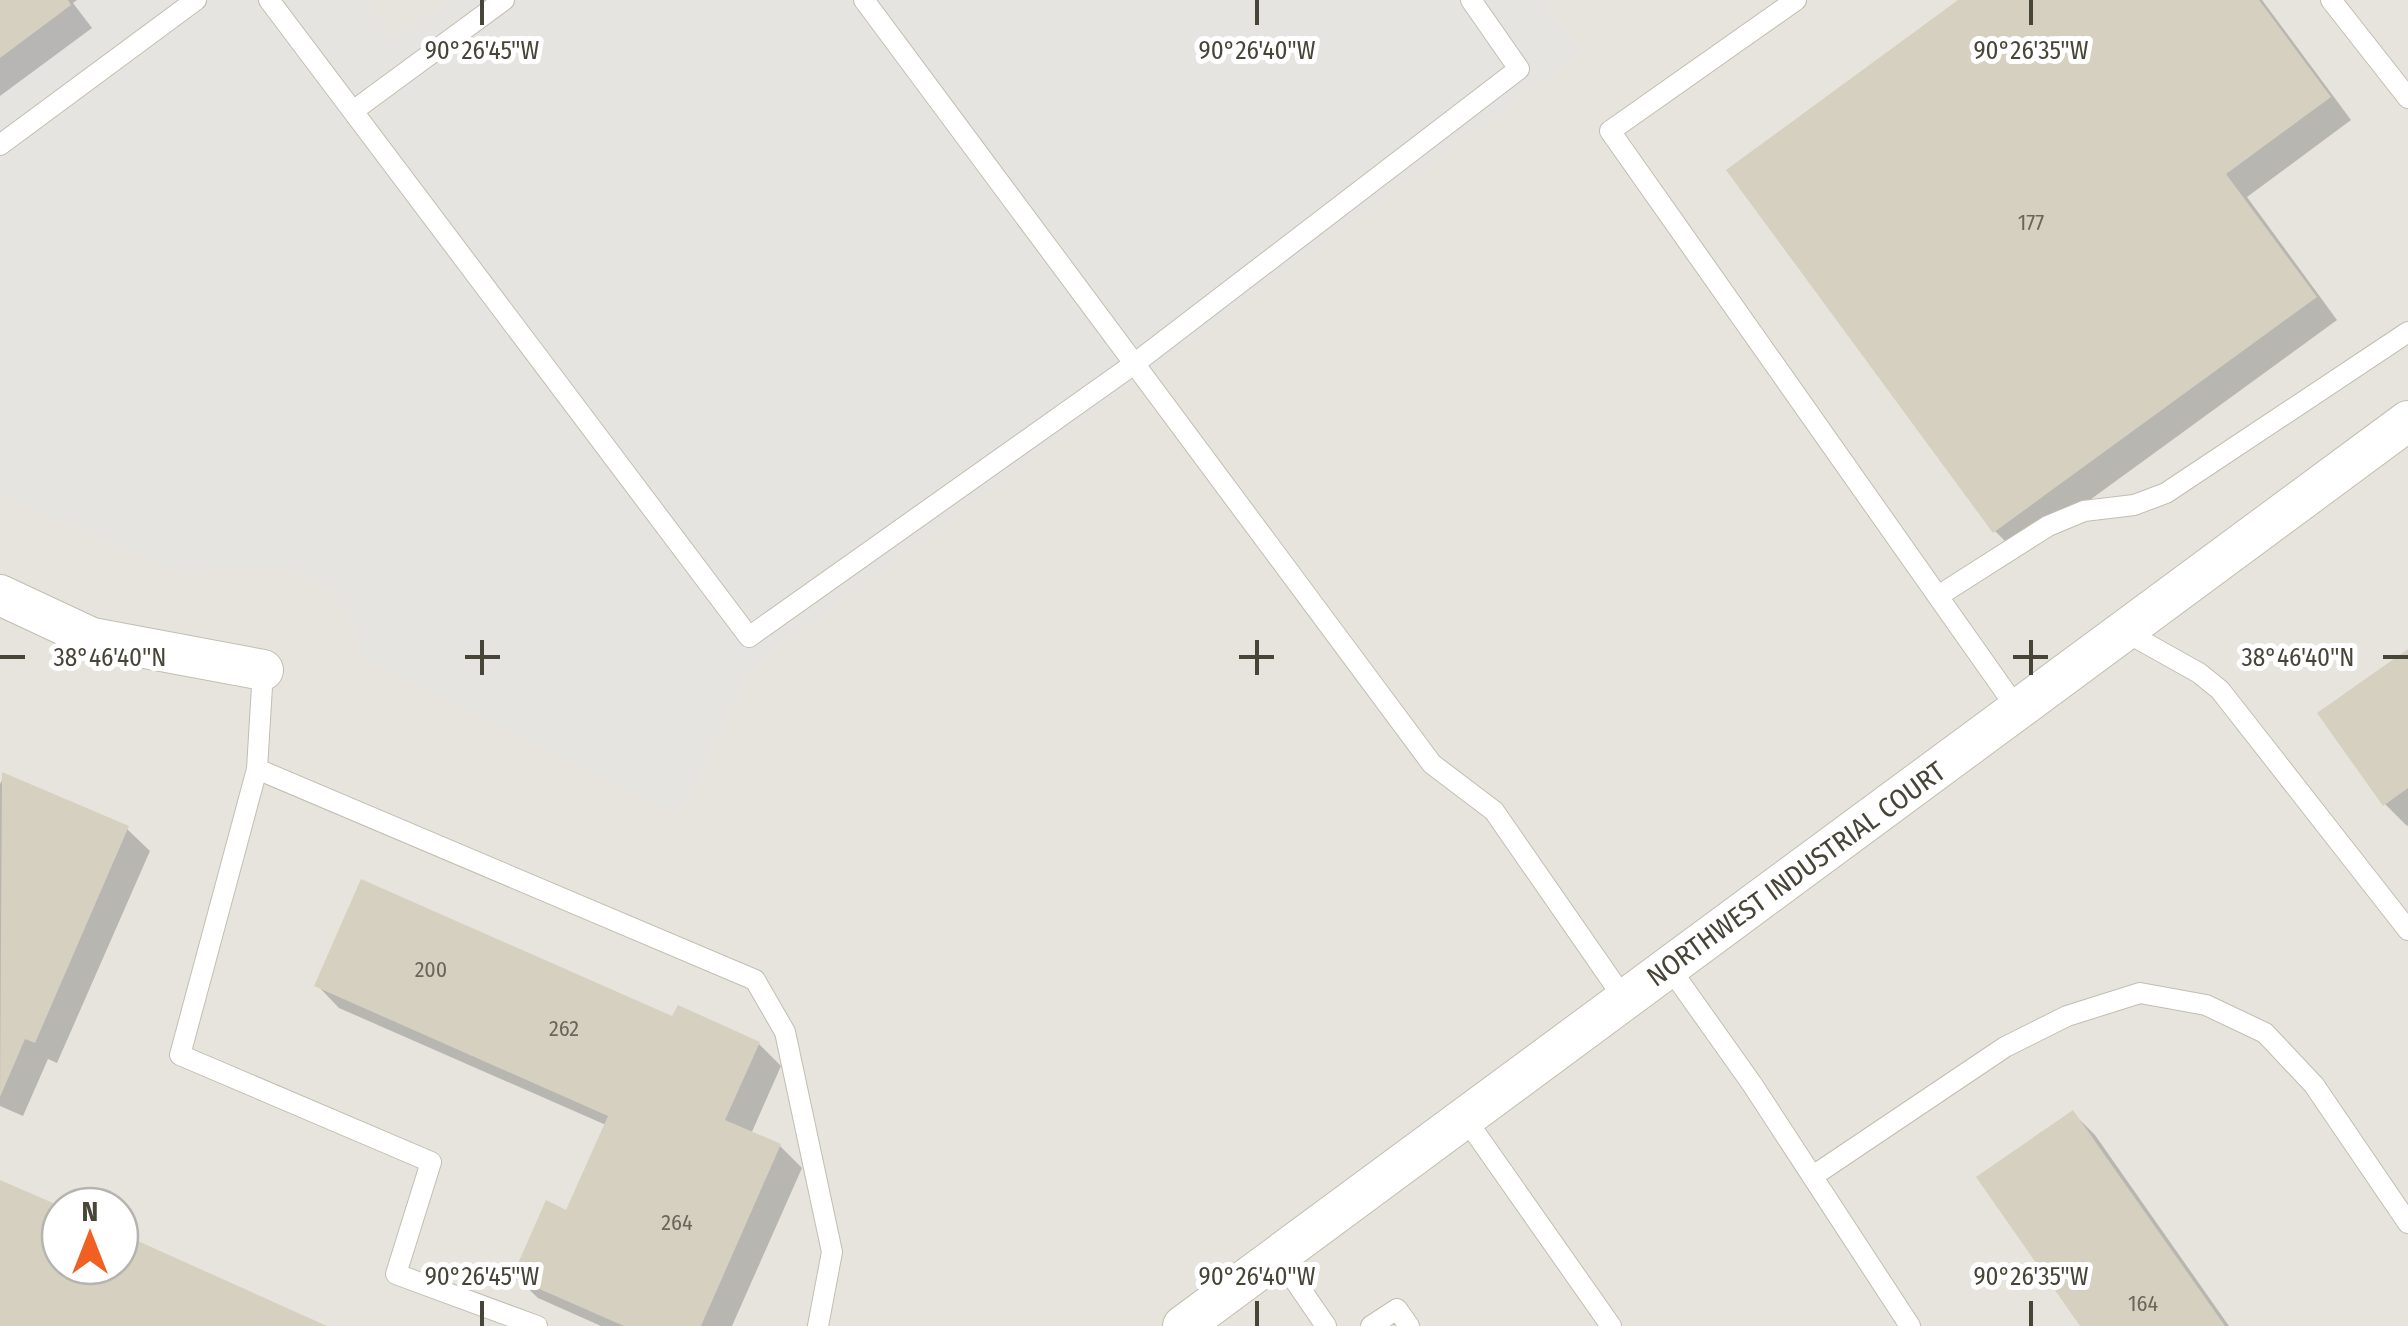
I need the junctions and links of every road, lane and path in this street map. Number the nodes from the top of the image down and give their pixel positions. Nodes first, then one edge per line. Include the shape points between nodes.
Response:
1 (196, 0) edge
2 (270, 0) edge
3 (504, 0) edge
4 (864, 0) edge
5 (1472, 0) edge
6 (1796, 0) edge
7 (2331, 0) edge
8 (2408, 98) edge
9 (353, 110) junction
10 (0, 145) edge
11 (2408, 332) edge
12 (1134, 364) junction
13 (2408, 421) edge
14 (0, 596) edge
15 (1938, 596) junction
16 (2124, 631) junction
17 (263, 670) joint
18 (2018, 710) junction
19 (256, 770) junction
20 (2408, 930) edge
21 (1670, 967) junction
22 (1625, 1000) junction
23 (1465, 1118) junction
24 (1813, 1176) junction
25 (2408, 1224) edge
26 (1278, 1256) junction
27 (537, 1326) edge
28 (818, 1326) edge
29 (1183, 1326) edge
30 (1326, 1326) edge
31 (1372, 1326) edge
32 (1409, 1326) edge
33 (1611, 1326) edge
34 (1910, 1326) edge

1 - 10 lane
2 - 9 lane
3 - 9 lane
4 - 12 lane
5 - 12 lane via 1520,68
6 - 15 lane via 1610,131
7 - 8 lane
9 - 12 lane via 749,637
11 - 15 lane via 2166,493 2048,526
12 - 22 lane via 1432,764 1494,811
13 - 16 street, NORTHWEST INDUSTRIAL COURT
14 - 17 street via 92,638
15 - 18 lane
16 - 18 street, NORTHWEST INDUSTRIAL COURT
16 - 20 lane via 2220,690
17 - 19 lane
18 - 21 street, NORTHWEST INDUSTRIAL COURT
19 - 27 lane via 180,1055 430,1162 396,1274
19 - 28 lane via 755,980 785,1032 832,1252
21 - 22 street, NORTHWEST INDUSTRIAL COURT
21 - 24 lane
22 - 23 street, NORTHWEST INDUSTRIAL COURT
23 - 26 street, NORTHWEST INDUSTRIAL COURT
23 - 33 lane
24 - 25 lane via 2005,1046 2140,993 2206,1005 2266,1033 2314,1085
24 - 34 lane
26 - 29 street, NORTHWEST INDUSTRIAL COURT
26 - 30 lane
31 - 32 lane via 1397,1309

